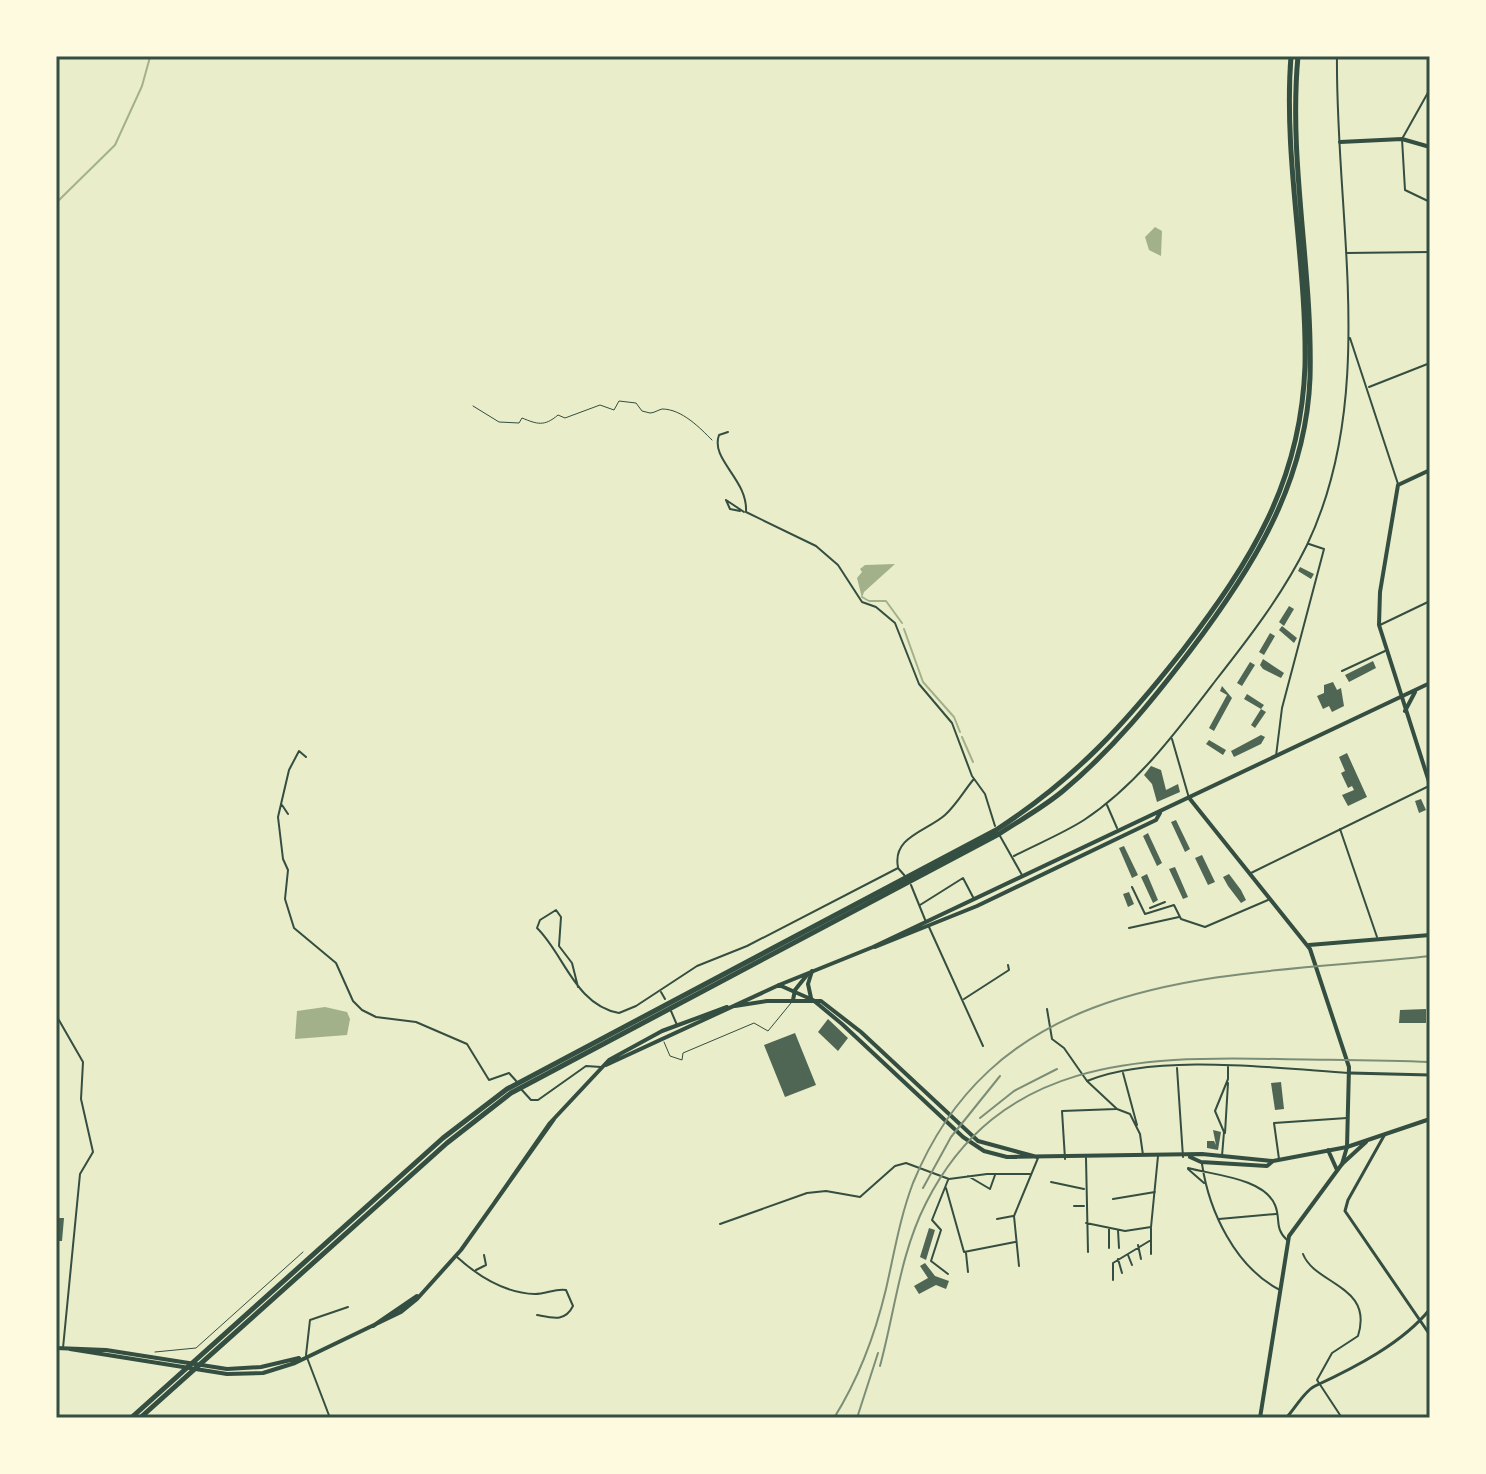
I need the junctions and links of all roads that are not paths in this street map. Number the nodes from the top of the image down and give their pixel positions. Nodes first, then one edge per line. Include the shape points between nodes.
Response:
1 (1291, 56) edge
2 (1298, 56) edge
3 (1337, 56) edge
4 (1430, 89) edge
5 (1402, 139) junction
6 (1340, 142) junction
7 (1430, 147) edge
8 (1430, 202) edge
9 (1430, 252) edge
10 (1345, 253) junction
11 (1349, 337) junction
12 (1430, 363) edge
13 (1368, 388) junction
14 (728, 432) dead end
15 (1430, 470) edge
16 (1398, 485) junction
17 (738, 512) dead end
18 (746, 512) junction
19 (1308, 544) junction
20 (1430, 601) edge
21 (1379, 625) junction
22 (1385, 651) junction
23 (1342, 671) dead end
24 (1430, 683) edge
25 (1417, 690) junction
26 (1400, 697) junction
27 (1405, 711) junction
28 (1171, 738) junction
29 (306, 757) dead end
30 (1276, 758) junction
31 (974, 779) junction
32 (1430, 785) edge
33 (1190, 799) junction
34 (1106, 803) junction
35 (282, 804) junction
36 (1160, 813) junction
37 (288, 814) dead end
38 (995, 827) dead end
39 (1340, 828) junction
40 (1118, 830) junction
41 (1000, 836) dead end
42 (1014, 856) junction
43 (898, 868) junction
44 (1250, 874) junction
45 (1023, 876) junction
46 (906, 877) dead end
47 (911, 885) dead end
48 (1132, 887) dead end
49 (1269, 899) junction
50 (975, 900) junction
51 (1165, 902) dead end
52 (919, 905) junction
53 (1150, 908) dead end
54 (1180, 916) junction
55 (926, 921) junction
56 (929, 927) junction
57 (1129, 928) dead end
58 (1430, 935) edge
59 (1377, 937) junction
60 (1307, 944) junction
61 (1315, 946) junction
62 (873, 947) junction
63 (1312, 954) junction
64 (1008, 965) dead end
65 (812, 971) junction
66 (779, 985) junction
67 (578, 987) junction
68 (795, 990) junction
69 (660, 991) junction
70 (665, 999) dead end
71 (793, 1000) junction
72 (813, 1000) junction
73 (962, 1000) junction
74 (729, 1007) junction
75 (1047, 1009) dead end
76 (671, 1011) dead end
77 (56, 1015) edge
78 (677, 1025) junction
79 (663, 1038) junction
80 (983, 1046) dead end
81 (604, 1066) junction
82 (1228, 1066) junction
83 (1177, 1067) junction
84 (1122, 1072) junction
85 (1349, 1073) junction
86 (1430, 1075) edge
87 (1228, 1079) junction
88 (1087, 1081) junction
89 (1117, 1109) junction
90 (1348, 1118) junction
91 (1430, 1119) edge
92 (1136, 1126) junction
93 (1385, 1134) junction
94 (1225, 1138) junction
95 (1368, 1140) junction
96 (1347, 1147) junction
97 (1328, 1150) junction
98 (1143, 1156) junction
99 (1158, 1156) junction
100 (1222, 1156) junction
101 (1038, 1157) junction
102 (1183, 1157) junction
103 (1190, 1157) junction
104 (1086, 1158) junction
105 (1065, 1159) junction
106 (1276, 1161) junction
107 (1201, 1162) junction
108 (1342, 1164) junction
109 (1188, 1168) junction
110 (1337, 1170) junction
111 (1203, 1172) junction
112 (995, 1174) junction
113 (1030, 1174) junction
114 (968, 1176) junction
115 (949, 1179) junction
116 (1051, 1182) dead end
117 (1205, 1184) junction
118 (946, 1188) junction
119 (1086, 1190) junction
120 (1155, 1192) junction
121 (1113, 1199) dead end
122 (1074, 1206) dead end
123 (1085, 1206) junction
124 (1277, 1214) junction
125 (1014, 1216) junction
126 (997, 1219) dead end
127 (1218, 1219) junction
128 (1086, 1223) junction
129 (720, 1224) dead end
130 (1151, 1227) junction
131 (1109, 1228) junction
132 (1118, 1230) junction
133 (1151, 1240) junction
134 (1288, 1240) junction
135 (1015, 1242) junction
136 (1138, 1245) junction
137 (1109, 1248) dead end
138 (1119, 1248) dead end
139 (965, 1252) junction
140 (1088, 1252) dead end
141 (1127, 1253) junction
142 (1151, 1254) dead end
143 (1303, 1254) dead end
144 (484, 1255) dead end
145 (456, 1256) junction
146 (1118, 1259) junction
147 (1141, 1259) dead end
148 (1132, 1265) dead end
149 (1019, 1266) dead end
150 (475, 1271) junction
151 (968, 1272) dead end
152 (1122, 1273) dead end
153 (948, 1274) dead end
154 (1113, 1280) dead end
155 (1281, 1290) junction
156 (348, 1307) dead end
157 (1430, 1309) edge
158 (537, 1315) dead end
159 (1420, 1321) junction
160 (1430, 1335) edge
161 (56, 1348) edge
162 (63, 1348) junction
163 (306, 1355) junction
164 (1320, 1385) junction
165 (131, 1418) edge
166 (140, 1418) edge
167 (330, 1418) edge
168 (1260, 1418) edge
169 (1286, 1418) edge
170 (1342, 1418) edge

1 - 165 highway via 1305,366 1290,466 1252,554 1144,700 1059,787 996,830 495,1097
2 - 166 highway via 1310,352 1296,466 1257,556 1150,704 1063,791 999,834 511,1093 447,1143
3 - 6 street
4 - 5 street
5 - 6 main road
5 - 7 main road
5 - 8 street via 1405,190
6 - 10 street
9 - 10 street
10 - 11 street
11 - 13 street
11 - 19 street via 1337,450
12 - 13 street
13 - 16 street
14 - 18 street via 717,437 718,448 742,485
15 - 16 main road
16 - 21 main road
17 - 18 street
18 - 31 street via 816,546 838,565 862,602 895,623 919,684 952,723
19 - 28 street via 1263,618
19 - 30 street via 1324,549 1282,708
20 - 21 street
21 - 22 main road
22 - 23 street
22 - 26 main road
24 - 25 main road
25 - 26 main road
25 - 27 main road
26 - 27 main road
26 - 30 main road
27 - 32 main road
28 - 33 street
28 - 34 street
29 - 35 street via 299,751 291,764
30 - 33 main road
31 - 38 street via 985,794
31 - 43 street via 946,814 903,842 897,852
32 - 39 street
33 - 36 main road
33 - 44 main road
34 - 40 street
34 - 42 street via 1071,828
35 - 37 street
35 - 81 street via 278,829 288,870 286,910 294,928 336,963 353,1001 369,1015 416,1022 467,1044 489,1080 509,1073 525,1095 538,1100 586,1066
36 - 40 main road
36 - 56 main road via 1156,820
39 - 44 street
39 - 59 street
40 - 45 main road
41 - 42 street
42 - 45 street
43 - 46 street
43 - 69 street via 697,966
44 - 49 main road
45 - 50 main road
47 - 52 street
48 - 54 street via 1145,914 1174,905
49 - 54 street via 1205,927
49 - 60 main road
50 - 52 street via 963,878
50 - 55 main road
51 - 53 street
52 - 55 street
54 - 57 street
55 - 56 street
55 - 62 main road
56 - 62 main road
56 - 73 street
58 - 59 main road
59 - 61 main road
60 - 61 main road
60 - 63 main road
61 - 63 main road
62 - 65 main road
63 - 85 main road
64 - 73 street via 1009,970
65 - 66 main road
65 - 68 main road
65 - 72 main road via 808,984
66 - 68 main road
66 - 74 main road
67 - 67 street via 572,963 559,946 561,917 556,910 537,928
67 - 69 street via 619,1013
68 - 71 main road
68 - 72 main road
69 - 70 street
71 - 72 main road
71 - 74 main road
71 - 79 lane via 768,1031 754,1023 683,1053 682,1060 670,1056
72 - 101 main road via 849,1022 978,1141
73 - 80 street
74 - 78 main road
74 - 79 main road
75 - 88 street via 1052,1039
76 - 78 street
77 - 162 street via 83,1062 81,1099 93,1146 80,1174
78 - 81 main road
79 - 81 main road
81 - 145 main road via 554,1119
82 - 83 street
82 - 85 street
82 - 87 street
83 - 84 street
83 - 102 street
84 - 88 street
84 - 92 street
85 - 86 street
85 - 90 main road
87 - 94 street
87 - 94 street via 1215,1111
88 - 89 street
89 - 92 street via 1126,1110
89 - 105 street via 1062,1111
90 - 96 main road
90 - 106 street via 1274,1123
91 - 93 main road
92 - 98 street
93 - 95 main road
93 - 159 street via 1345,1211
94 - 100 street
95 - 96 main road
95 - 108 main road
96 - 97 main road
96 - 108 main road
97 - 106 main road
97 - 110 main road
98 - 99 main road
98 - 104 main road
99 - 102 main road
99 - 120 street
100 - 103 main road
100 - 106 main road
101 - 105 main road
101 - 113 street
102 - 103 main road
103 - 107 main road
103 - 109 street
104 - 105 main road
104 - 119 street
106 - 107 main road via 1267,1166
107 - 111 street
108 - 110 main road
109 - 111 street
109 - 117 street
110 - 134 main road
111 - 117 street
111 - 124 street via 1260,1188
112 - 113 street
112 - 114 street
112 - 114 street via 990,1189
113 - 125 street
114 - 115 street
115 - 118 street
115 - 129 street via 900,1163 860,1197 807,1193
116 - 119 street
117 - 127 street
118 - 139 street
118 - 153 street via 932,1220 941,1230 931,1261
119 - 123 street
120 - 121 street
120 - 130 street
122 - 123 street
123 - 128 street
124 - 127 street
124 - 134 street via 1278,1230
125 - 126 street
125 - 135 street
127 - 155 street via 1255,1273
128 - 131 street
128 - 140 street
130 - 132 street
130 - 133 street
131 - 132 street
131 - 137 street
132 - 138 street
133 - 136 street
133 - 142 street
134 - 155 main road
135 - 139 street
135 - 149 street
136 - 141 street
136 - 147 street
139 - 151 street
141 - 146 street
141 - 148 street
143 - 164 street via 1341,1284 1360,1314 1358,1336 1332,1353 1317,1380
144 - 150 street via 486,1265
145 - 150 street
145 - 163 main road via 401,1312
146 - 152 street
146 - 154 street
150 - 158 street via 514,1292 566,1290 573,1306 567,1315
155 - 168 main road
156 - 163 street via 310,1320
157 - 159 street
159 - 160 street
159 - 164 street
161 - 162 main road
162 - 163 main road via 106,1350 214,1370
163 - 167 street
164 - 169 street
164 - 170 street

